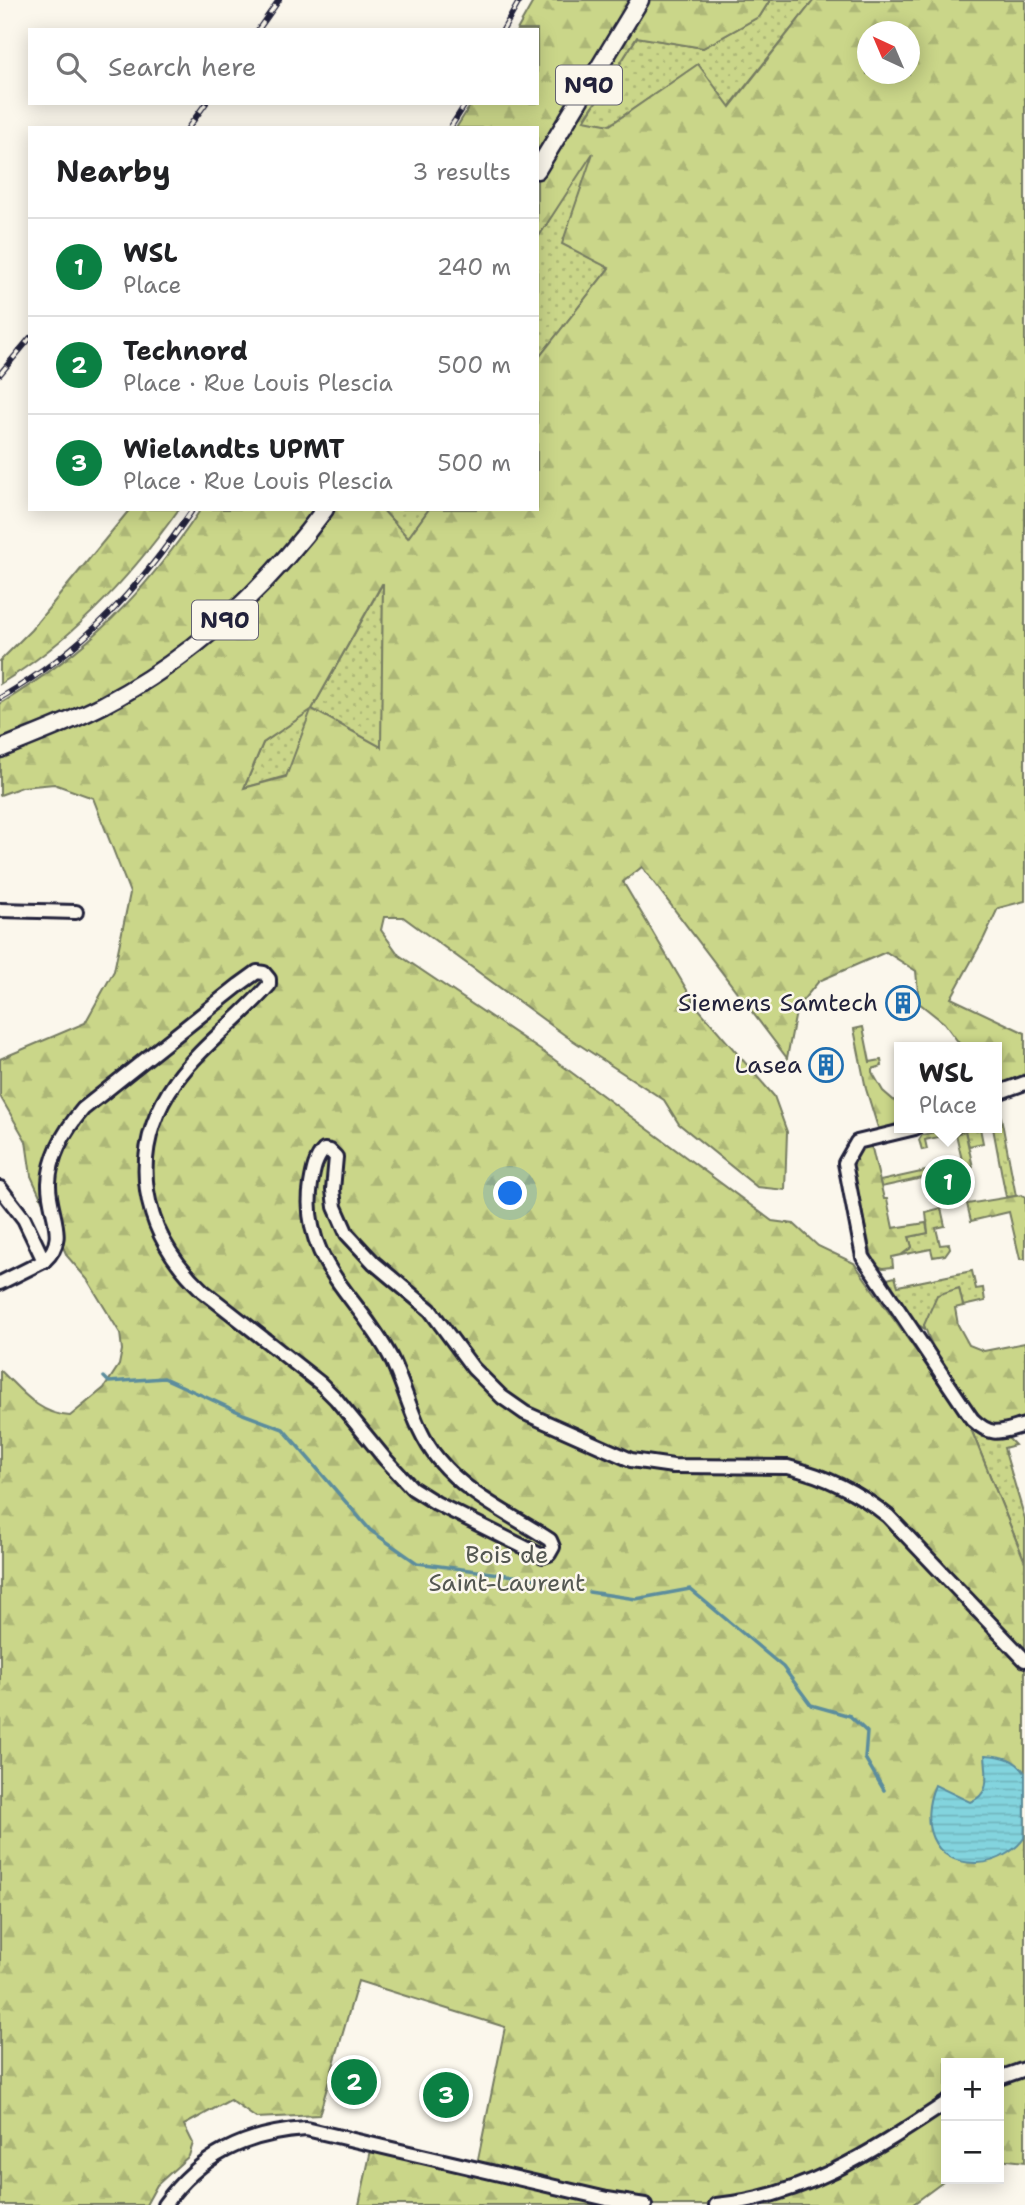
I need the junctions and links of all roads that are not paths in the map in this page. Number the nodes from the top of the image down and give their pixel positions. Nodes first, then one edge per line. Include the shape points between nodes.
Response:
1 (640, 0) edge
2 (539, 167) edge
3 (323, 511) edge
4 (0, 749) edge
5 (0, 910) edge
6 (76, 912) dead end
7 (1025, 1083) edge
8 (1002, 1092) edge
9 (894, 1133) edge
10 (0, 1188) edge
11 (44, 1261) junction
12 (0, 1283) edge
13 (1025, 1425) edge
14 (1025, 1660) edge
15 (1021, 2070) edge
16 (1004, 2076) edge
17 (941, 2106) edge
18 (164, 2205) edge
19 (645, 2205) edge
20 (716, 2205) edge

1 - 2 main road, N90
3 - 4 main road, N90 via 247,599 179,656 103,705
5 - 6 street
7 - 8 street
9 - 13 street via 857,1142 845,1163 863,1257 972,1419 984,1430 998,1432
10 - 11 street via 24,1219
11 - 12 street
11 - 14 street via 58,1240 50,1202 53,1159 71,1123 239,985 257,972 264,973 269,985 176,1080 161,1107 145,1164 152,1216 169,1252 188,1277 320,1383 412,1488 538,1554 549,1554 553,1547 550,1540 470,1490 426,1443 392,1360 319,1251 309,1210 313,1175 324,1150 336,1157 334,1207 347,1234 430,1310 502,1397 525,1413 631,1460 673,1466 788,1467 852,1490 888,1516
15 - 16 street
17 - 20 street via 824,2177 779,2193
18 - 19 street via 204,2163 228,2148 257,2136 306,2129

